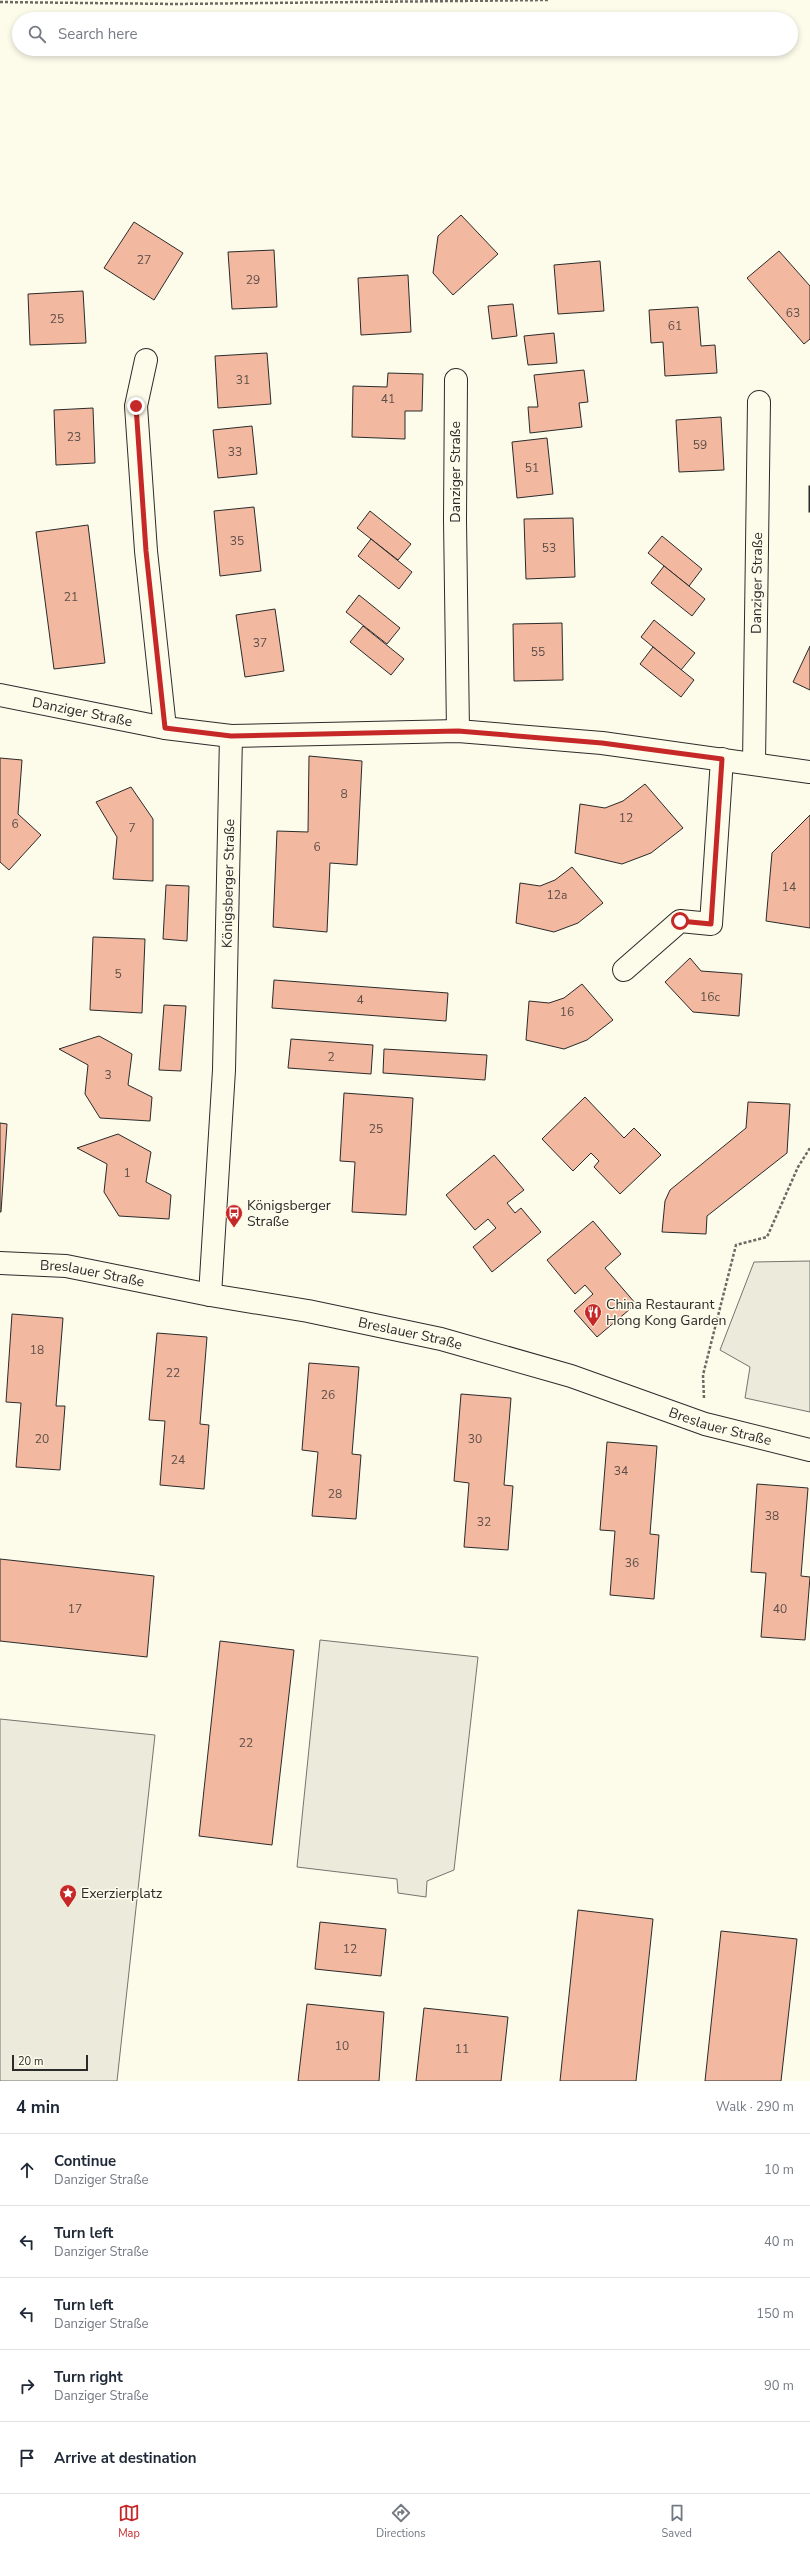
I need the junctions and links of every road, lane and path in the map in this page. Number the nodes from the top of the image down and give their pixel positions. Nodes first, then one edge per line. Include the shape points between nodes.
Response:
1 (549, 0) edge
2 (0, 2) edge
3 (146, 360) dead end
4 (456, 380) dead end
5 (759, 402) dead end
6 (0, 695) edge
7 (165, 728) junction
8 (458, 731) junction
9 (231, 736) junction
10 (722, 759) junction
11 (754, 763) junction
12 (810, 772) edge
13 (624, 970) dead end
14 (810, 1148) edge
15 (0, 1263) edge
16 (210, 1295) junction
17 (705, 1424) junction
18 (810, 1450) edge

1 - 2 path via 174,4
3 - 7 street via 136,406 146,551
4 - 8 street, Danziger Straße via 454,520
5 - 11 street, Danziger Straße
6 - 7 street, Danziger Straße
7 - 9 street, Danziger Straße
8 - 9 street, Danziger Straße
8 - 10 street, Danziger Straße via 602,743
9 - 16 street, Königsberger Straße via 224,1070
10 - 11 street, Danziger Straße
10 - 13 street via 711,924 680,921
11 - 12 street, Danziger Straße
14 - 17 path via 798,1167 767,1237 736,1245 703,1375
15 - 16 street, Breslauer Straße via 66,1266
16 - 17 street, Breslauer Straße via 308,1311 441,1339 571,1376
17 - 18 street, Breslauer Straße

